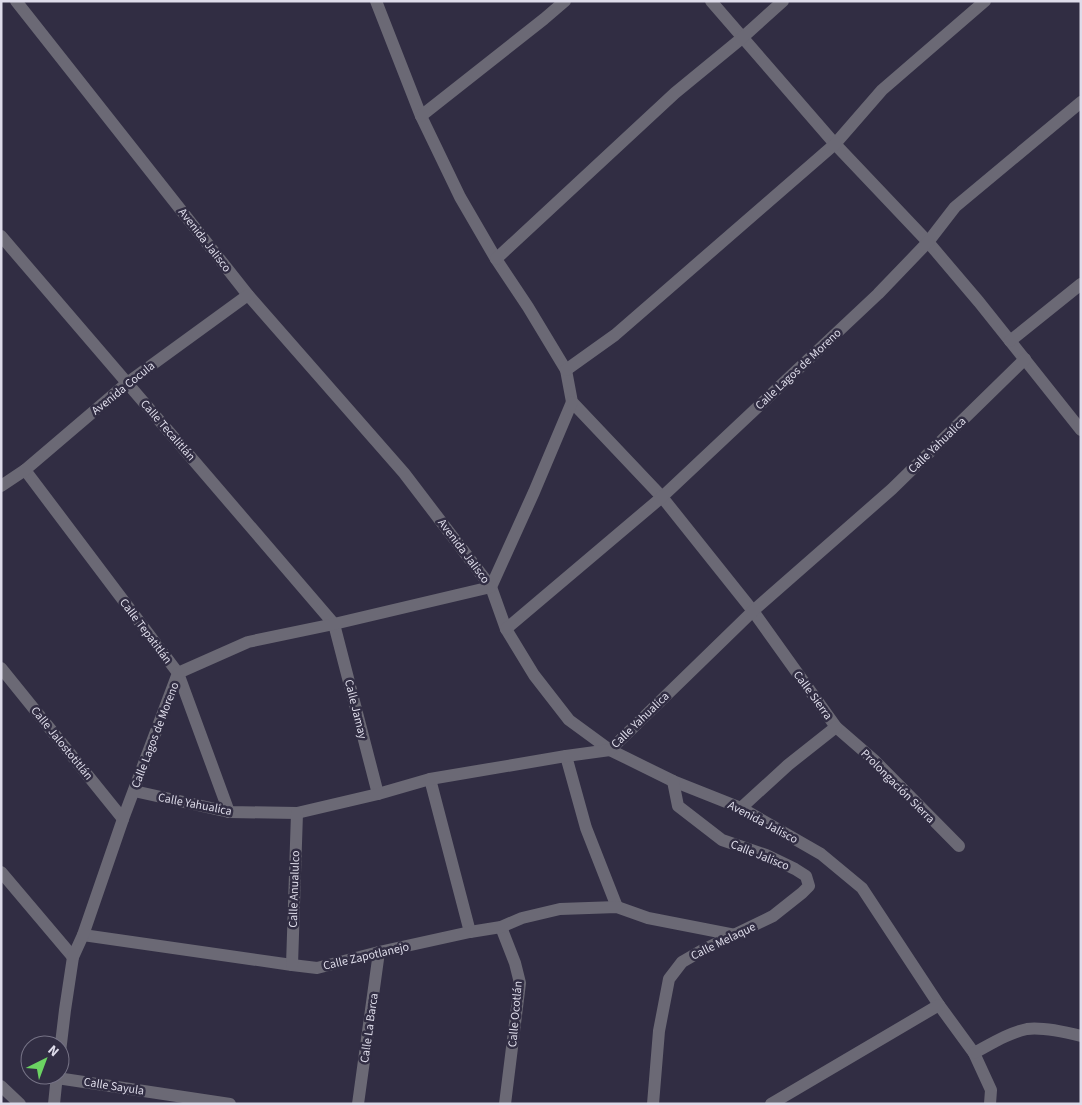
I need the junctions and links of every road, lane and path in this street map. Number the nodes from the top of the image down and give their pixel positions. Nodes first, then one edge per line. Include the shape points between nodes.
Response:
1 (16, 1) edge
2 (376, 1) edge
3 (565, 1) edge
4 (711, 1) edge
5 (783, 1) edge
6 (985, 1) edge
7 (742, 38) junction
8 (1081, 102) edge
9 (421, 116) junction
10 (836, 144) junction
11 (1, 236) edge
12 (928, 242) junction
13 (496, 259) junction
14 (1081, 284) edge
15 (248, 295) junction
16 (1010, 342) junction
17 (1025, 359) junction
18 (566, 370) junction
19 (127, 383) junction
20 (572, 402) junction
21 (1081, 430) edge
22 (25, 470) junction
23 (1, 486) edge
24 (662, 497) junction
25 (491, 587) junction
26 (753, 611) junction
27 (334, 624) junction
28 (506, 629) junction
29 (1, 668) edge
30 (178, 673) junction
31 (836, 727) junction
32 (610, 750) junction
33 (566, 756) junction
34 (430, 779) junction
35 (673, 781) junction
36 (134, 792) junction
37 (378, 794) junction
38 (741, 808) junction
39 (229, 812) junction
40 (297, 813) junction
41 (123, 819) junction
42 (959, 846) dead end
43 (1, 872) edge
44 (809, 886) joint
45 (617, 907) junction
46 (501, 927) junction
47 (470, 932) junction
48 (83, 935) junction
49 (736, 935) junction
50 (379, 952) junction
51 (73, 957) junction
52 (292, 966) junction
53 (939, 1005) junction
54 (62, 1035) edge
55 (1081, 1036) edge
56 (974, 1053) junction
57 (70, 1078) edge
58 (56, 1085) edge
59 (1, 1086) edge
60 (20, 1104) edge
61 (54, 1104) edge
62 (230, 1104) edge
63 (358, 1104) edge
64 (505, 1104) edge
65 (653, 1104) edge
66 (771, 1104) edge
67 (990, 1104) edge

1 - 15 street, Avenida Jalisco
2 - 9 street
3 - 9 street
4 - 7 street
5 - 7 street
6 - 10 street via 882,90
7 - 10 street
7 - 13 street via 675,94
8 - 12 street, Calle Lagos de Moreno via 955,207
9 - 13 street via 460,197
10 - 12 street
10 - 18 street via 615,335
11 - 19 street, Calle Tecalitlán
12 - 16 street
12 - 24 street, Calle Lagos de Moreno via 878,294
13 - 18 street
14 - 16 street
15 - 19 street, Avenida Cocula
15 - 25 street, Avenida Jalisco via 404,473
16 - 17 street
17 - 21 street
17 - 26 street, Calle Yahualica via 892,489
18 - 20 street
19 - 22 street, Avenida Cocula
19 - 27 street, Calle Tecalitlán
20 - 24 street, Calle Sierra
20 - 25 street
22 - 23 street, Avenida Cocula
22 - 30 street, Calle Tepatitlán
24 - 26 street, Calle Sierra
24 - 28 street, Calle Lagos de Moreno
25 - 27 street, Calle Lagos de Moreno
25 - 28 street, Avenida Jalisco
26 - 31 street, Calle Sierra
26 - 32 street, Calle Yahualica
27 - 30 street, Calle Lagos de Moreno via 248,642
27 - 37 street, Calle Jamay
28 - 32 street, Avenida Jalisco via 534,675 569,720
29 - 41 street, Calle Jalostotitlán
30 - 36 street, Calle Lagos de Moreno
30 - 39 street, Calle Tepatitlán
31 - 38 street, Calle Sierra
31 - 42 street, Prolongación Sierra via 874,760
32 - 33 street, Calle Yahualica
32 - 35 street, Avenida Jalisco
33 - 34 street, Calle Yahualica
33 - 45 street via 586,828
34 - 37 street, Calle Yahualica
34 - 47 street
35 - 38 street, Avenida Jalisco
35 - 44 street, Calle Jalisco via 678,806 722,840 795,869 806,876
36 - 39 street, Calle Yahualica
36 - 41 street, Calle Lagos de Moreno
37 - 40 street, Calle Yahualica
38 - 53 street, Avenida Jalisco via 821,854 862,888
39 - 40 street, Calle Yahualica
40 - 52 street, Calle Anualulco
41 - 48 street, Calle Lagos de Moreno
43 - 51 street
44 - 49 street, Calle Melaque via 773,916
45 - 46 street, Calle Zapotlanejo via 560,909
45 - 49 street, Calle Zapotlanejo via 648,918
46 - 47 street, Calle Zapotlanejo
46 - 64 street, Calle Ocotlán via 520,983
47 - 50 street, Calle Zapotlanejo
48 - 51 street, Calle Lagos de Moreno
48 - 52 street, Calle Zapotlanejo
49 - 65 street, Calle Melaque via 682,962 669,980 659,1031
50 - 52 street, Calle Zapotlanejo via 317,968
50 - 63 street, Calle La Barca
51 - 54 street, Calle Lagos de Moreno
53 - 56 street, Avenida Jalisco
53 - 66 street
55 - 56 street via 1058,1030 1028,1029 1003,1037
56 - 67 street, Avenida Jalisco via 991,1090
57 - 62 street, Calle Sayula
58 - 61 street
59 - 60 street

